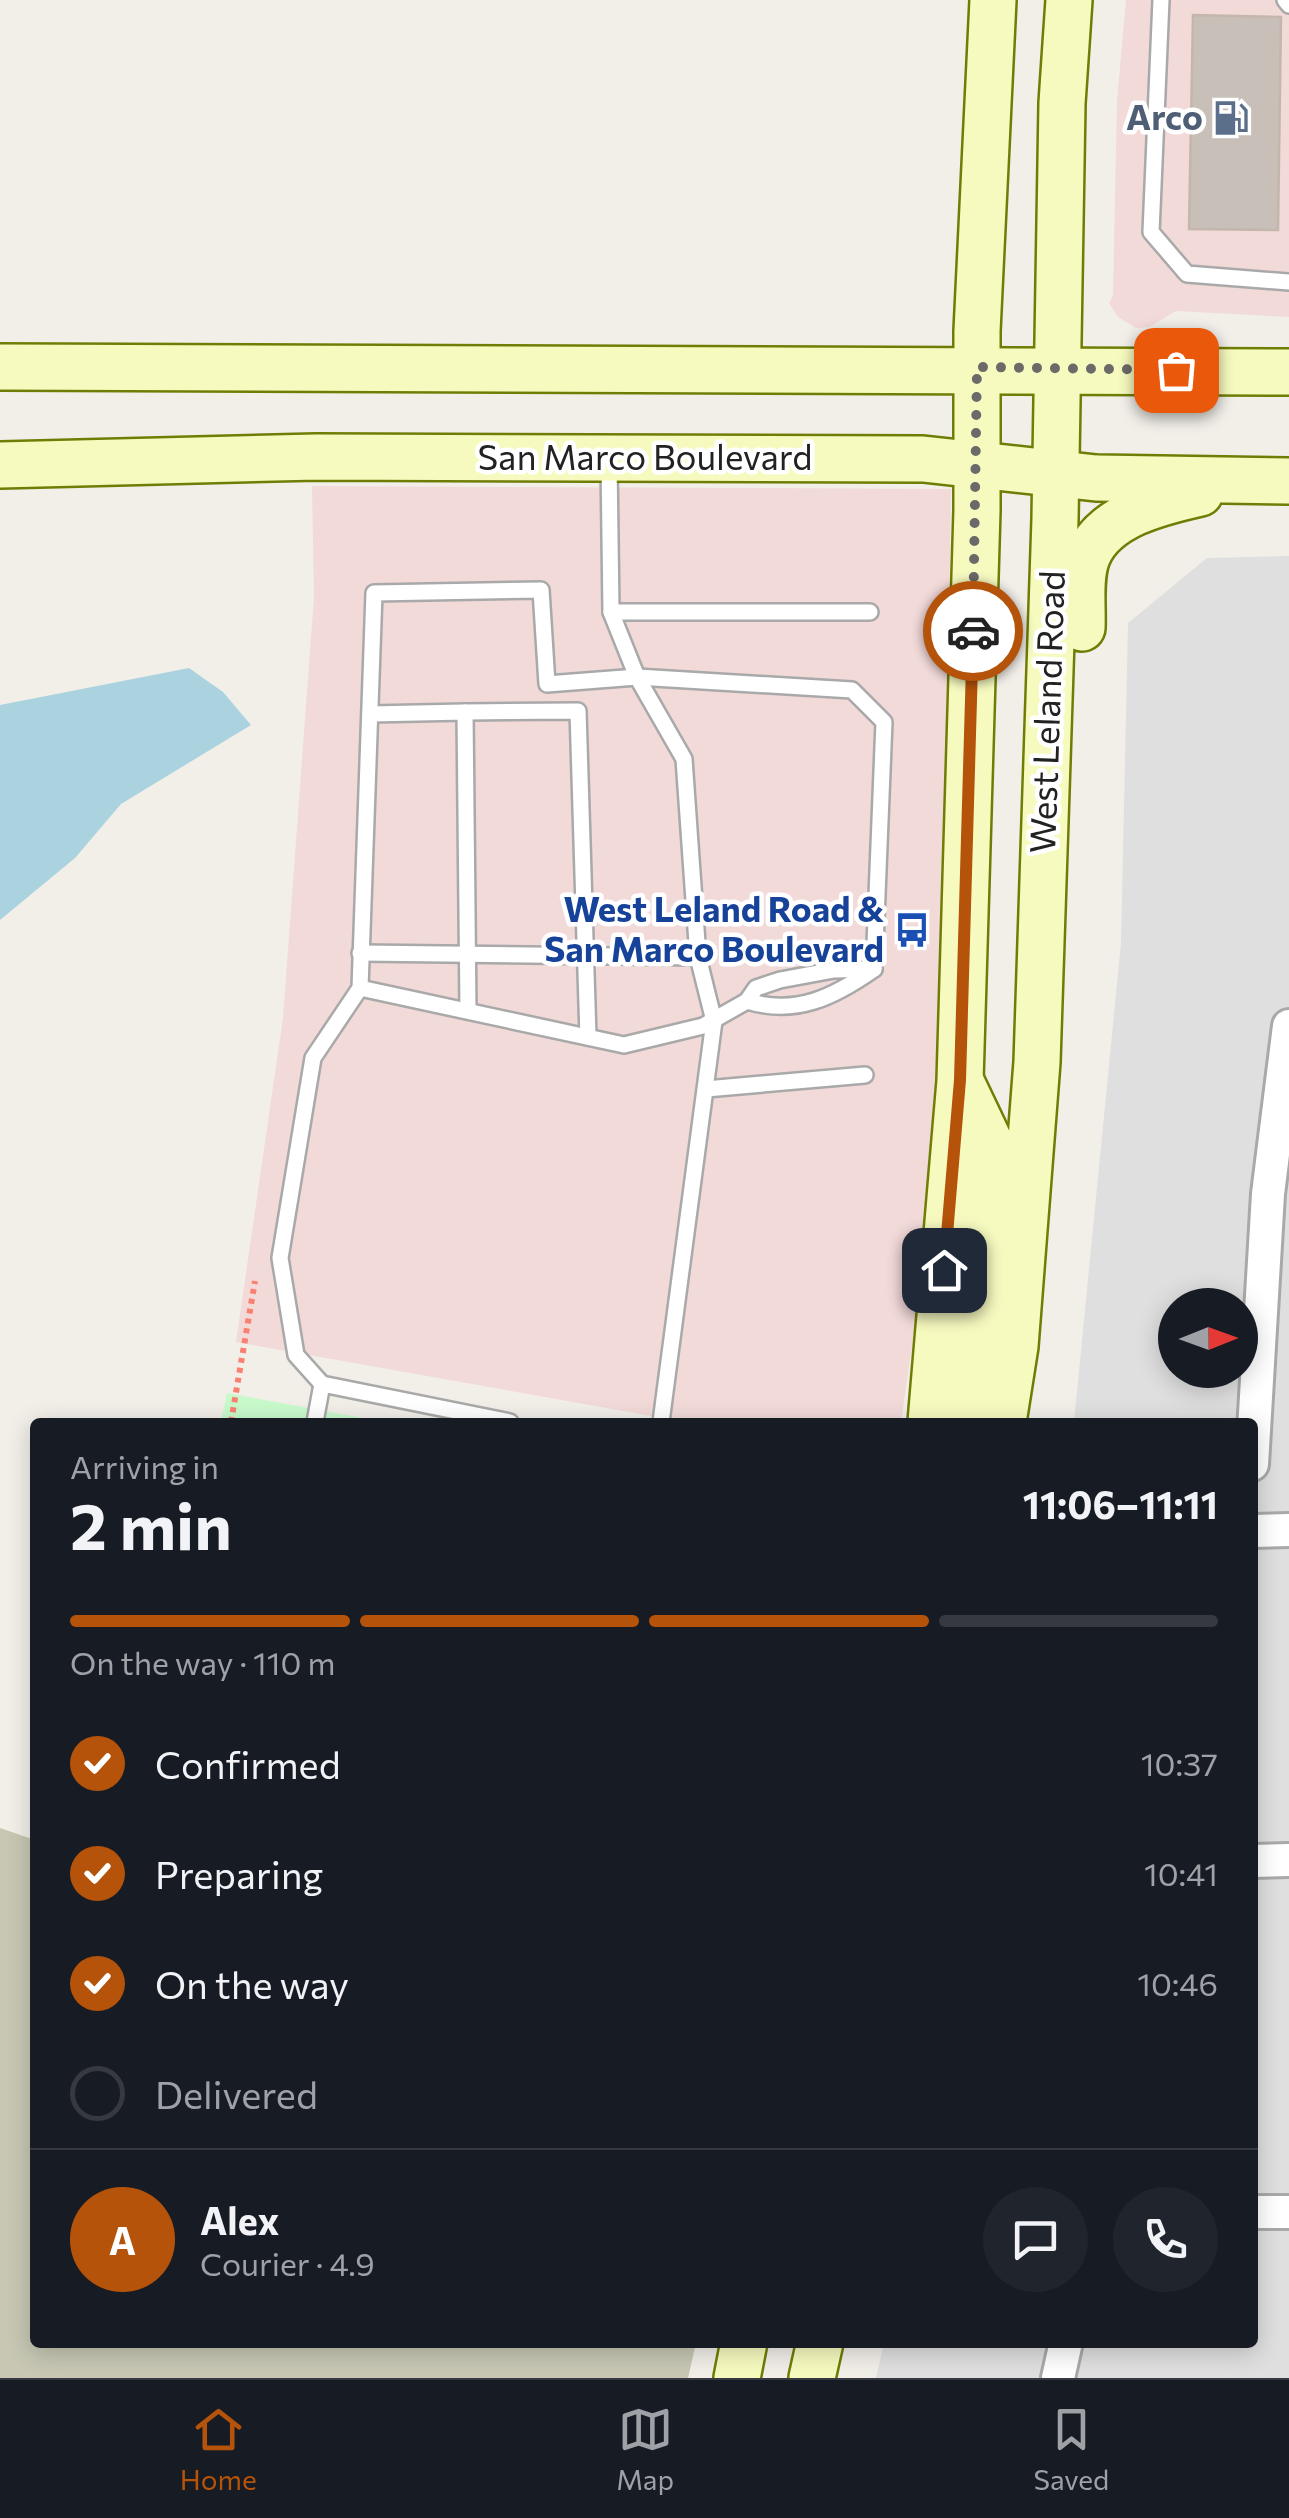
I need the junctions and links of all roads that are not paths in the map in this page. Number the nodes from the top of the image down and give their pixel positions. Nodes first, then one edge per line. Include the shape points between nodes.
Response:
1 (993, 0) edge
2 (1069, 0) edge
3 (1161, 0) edge
4 (1289, 282) edge
5 (0, 367) edge
6 (977, 367) junction
7 (1058, 369) junction
8 (1289, 372) edge
9 (609, 458) junction
10 (0, 465) edge
11 (976, 465) junction
12 (1055, 474) junction
13 (1271, 481) edge
14 (611, 612) junction
15 (870, 612) dead end
16 (637, 677) junction
17 (547, 684) junction
18 (548, 711) junction
19 (465, 712) junction
20 (370, 714) junction
21 (360, 953) junction
22 (469, 956) junction
23 (698, 957) junction
24 (587, 958) junction
25 (874, 969) junction
26 (360, 988) junction
27 (746, 1001) junction
28 (468, 1012) junction
29 (714, 1021) junction
30 (1289, 1026) edge
31 (588, 1037) junction
32 (1037, 1062) junction
33 (866, 1075) dead end
34 (960, 1080) junction
35 (706, 1089) junction
36 (1278, 1194) edge
37 (322, 1384) junction
38 (316, 1418) edge
39 (490, 1418) edge
40 (662, 1418) edge
41 (931, 1418) edge
42 (962, 1418) edge
43 (1004, 1418) edge
44 (1256, 1418) edge
45 (1289, 1530) edge
46 (1258, 1531) edge
47 (1289, 1860) edge
48 (1258, 1861) edge
49 (1258, 2212) edge
50 (1289, 2212) edge
51 (743, 2348) edge
52 (819, 2348) edge
53 (1065, 2348) edge
54 (737, 2378) edge
55 (812, 2378) edge
56 (1058, 2378) edge

1 - 6 main road
2 - 7 main road, West Leland Road
3 - 4 lane via 1151,232 1187,274
5 - 6 main road
6 - 7 main road
6 - 11 main road
7 - 8 main road
7 - 12 main road, West Leland Road
9 - 10 main road, San Marco Boulevard
9 - 11 main road, San Marco Boulevard
9 - 14 lane
11 - 12 main road, San Marco Boulevard
11 - 34 main road
12 - 13 main road, San Marco Boulevard
12 - 32 main road, West Leland Road
13 - 32 main road via 1138,512 1116,522 1088,556 1072,870
14 - 15 lane
14 - 16 lane
16 - 17 lane
16 - 23 lane via 684,759
16 - 25 lane via 852,690 884,722
17 - 18 lane
17 - 20 lane via 541,590 374,593
18 - 19 lane
18 - 24 lane via 578,711
19 - 20 lane
19 - 22 lane
20 - 21 lane
21 - 22 lane
21 - 26 lane
22 - 24 lane
22 - 28 lane
23 - 24 lane
23 - 29 lane
24 - 31 lane
25 - 27 lane via 780,980 756,988
25 - 27 lane via 832,998 767,1007
26 - 28 lane
26 - 37 lane via 312,1058 280,1258 296,1356
27 - 29 lane
28 - 31 lane
29 - 31 lane via 624,1045
29 - 35 lane
30 - 36 street
32 - 43 main road, West Leland Road via 1016,1346
33 - 35 lane
34 - 41 main road
34 - 42 main road via 991,1145
35 - 40 lane
36 - 44 street
37 - 38 lane
37 - 39 lane
45 - 46 street
47 - 48 street
49 - 50 street
51 - 54 main road
52 - 55 main road
53 - 56 street

